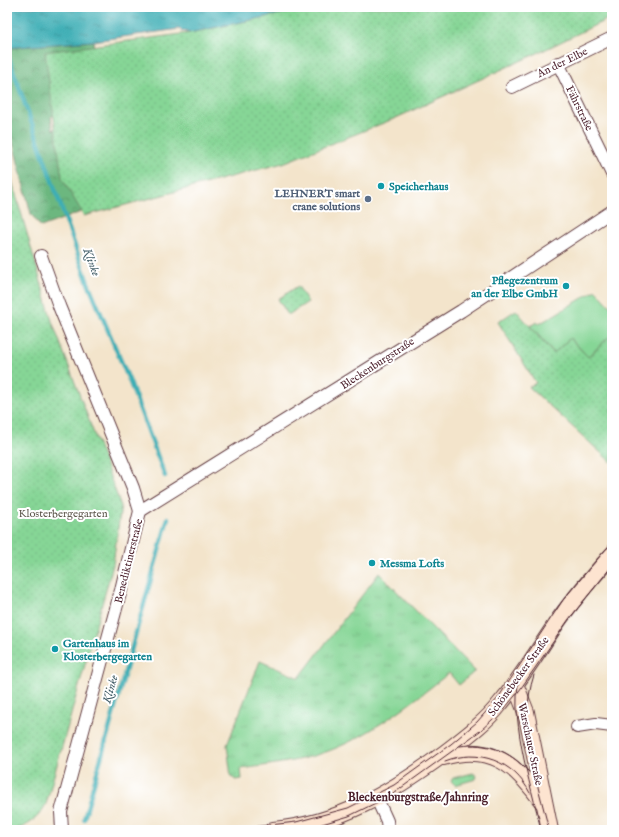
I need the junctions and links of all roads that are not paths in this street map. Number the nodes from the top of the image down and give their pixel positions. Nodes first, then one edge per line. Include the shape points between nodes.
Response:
1 (612, 38) edge
2 (558, 63) junction
3 (512, 87) dead end
4 (612, 174) edge
5 (612, 211) edge
6 (41, 256) dead end
7 (140, 511) junction
8 (612, 555) edge
9 (515, 684) junction
10 (612, 726) edge
11 (577, 727) dead end
12 (436, 760) junction
13 (377, 799) junction
14 (544, 804) junction
15 (62, 830) edge
16 (273, 830) edge
17 (388, 830) edge
18 (550, 830) edge

1 - 2 street, An der Elbe
2 - 3 street, An der Elbe
2 - 4 street, Fährstraße
5 - 7 street, Bleckenburgstraße via 494,290
6 - 7 street, Benediktinerstraße via 134,488
7 - 15 street, Benediktinerstraße via 61,812
8 - 9 main road, Schönebecker Straße via 561,616
9 - 12 main road, Schönebecker Straße via 488,718
9 - 14 main road, Warschauer Straße via 526,712
10 - 11 street via 596,724
12 - 13 main road, Schönebecker Straße
12 - 14 main road, Warschauer Straße via 466,752 496,757 518,771
13 - 16 main road, Schönebecker Straße via 329,818
13 - 17 street via 387,821
14 - 18 main road, Warschauer Straße

